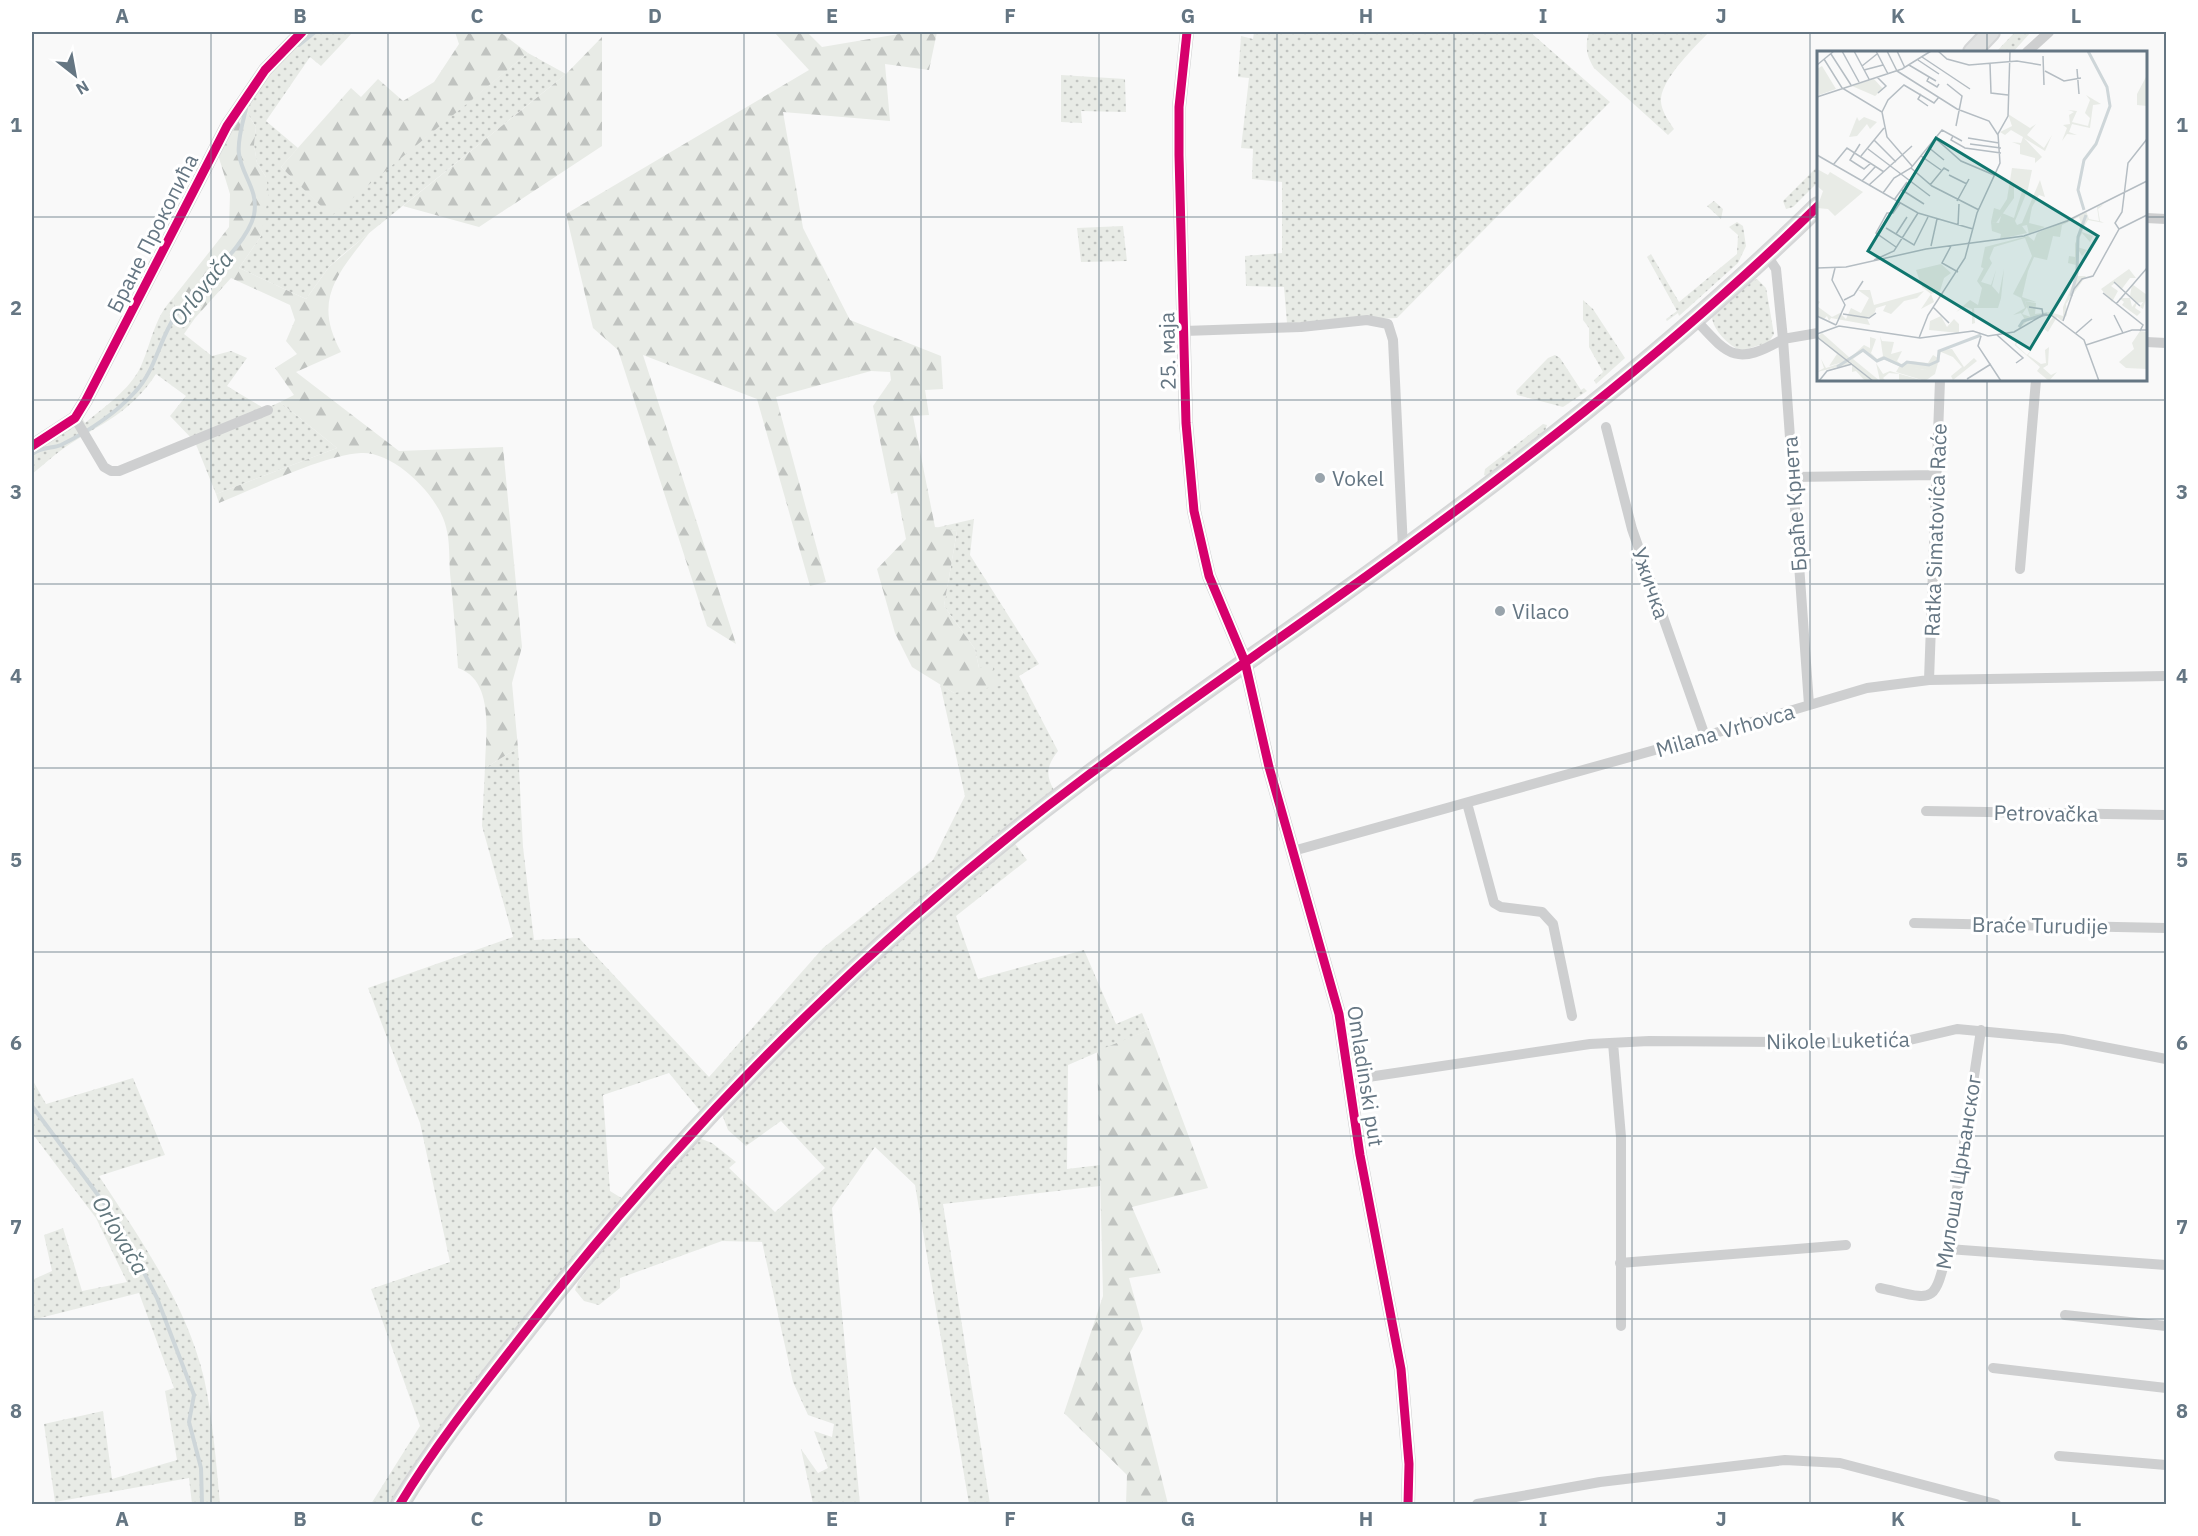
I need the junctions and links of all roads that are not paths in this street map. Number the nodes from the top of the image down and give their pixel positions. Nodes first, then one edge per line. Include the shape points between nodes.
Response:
1 (302, 32) edge
2 (1187, 32) edge
3 (1991, 32) edge
4 (2049, 32) edge
5 (1973, 51) edge
6 (2028, 51) edge
7 (1817, 207) edge
8 (2147, 218) edge
9 (2166, 219) edge
10 (1766, 254) junction
11 (1694, 318) junction
12 (1184, 331) junction
13 (1817, 333) edge
14 (1783, 339) junction
15 (2147, 342) edge
16 (2166, 343) edge
17 (1940, 381) edge
18 (2036, 381) edge
19 (268, 410) dead end
20 (78, 424) junction
21 (1606, 427) dead end
22 (32, 446) edge
23 (1937, 475) junction
24 (1792, 477) junction
25 (1404, 548) junction
26 (2020, 569) dead end
27 (1245, 662) junction
28 (2166, 676) edge
29 (1929, 680) junction
30 (1809, 705) junction
31 (1705, 736) junction
32 (1467, 803) junction
33 (1926, 812) dead end
34 (2166, 815) edge
35 (1293, 850) junction
36 (1914, 923) dead end
37 (2166, 928) edge
38 (1572, 1016) dead end
39 (1981, 1030) junction
40 (1613, 1043) junction
41 (2166, 1059) edge
42 (1348, 1080) junction
43 (1846, 1245) dead end
44 (1948, 1249) junction
45 (1620, 1263) junction
46 (2166, 1265) edge
47 (1880, 1288) dead end
48 (2065, 1315) dead end
49 (1622, 1326) dead end
50 (2166, 1326) edge
51 (1993, 1368) dead end
52 (2166, 1388) edge
53 (2059, 1456) dead end
54 (2166, 1465) edge
55 (400, 1504) edge
56 (1408, 1504) edge
57 (1477, 1504) edge
58 (1996, 1504) edge

1 - 20 street, Бране Прокопића via 265,70 226,126
2 - 12 street, 25. маја via 1179,107
3 - 5 main road
4 - 6 street
7 - 10 main road
8 - 9 street
10 - 11 main road
10 - 14 street, Браће Крнета via 1776,269
11 - 14 street via 1728,352 1739,356 1761,352
11 - 25 main road via 1571,422
12 - 25 street, 25. маја via 1368,320 1388,324 1393,340
12 - 27 street, 25. маја via 1186,423 1194,511 1209,576
13 - 14 street
14 - 24 street, Браће Крнета
15 - 16 street
17 - 23 street, Ratka Simatovića Raće
18 - 26 street
19 - 20 street via 119,471 104,466
20 - 22 street, Бране Прокопића
21 - 31 street, Ужичка via 1632,529
23 - 24 street
23 - 29 street, Ratka Simatovića Raće
24 - 30 street, Браће Крнета
25 - 27 main road
27 - 35 street, Omladinski put
27 - 55 main road via 997,846 844,982 737,1085 575,1268
28 - 29 street, Milana Vrhovca
29 - 30 street, Milana Vrhovca via 1867,688
30 - 31 street, Milana Vrhovca
31 - 32 street, Milana Vrhovca
32 - 35 street, Milana Vrhovca
32 - 38 street via 1494,903 1542,912 1553,924
33 - 34 street, Petrovačka
35 - 42 street, Omladinski put via 1335,993
36 - 37 street, Braće Turudije
39 - 40 street, Nikole Luketića via 1957,1029 1897,1043
39 - 41 street, Nikole Luketića via 2062,1039
39 - 44 street, Милоша Црњанског
40 - 42 street, Nikole Luketića
40 - 45 street via 1621,1137
42 - 56 street, Omladinski put via 1401,1369 1409,1464
43 - 45 street
44 - 46 street
44 - 47 street, Милоша Црњанског via 1935,1292 1918,1296
45 - 49 street
48 - 50 street
51 - 52 street
53 - 54 street
57 - 58 street via 1600,1482 1811,1460 1840,1463

